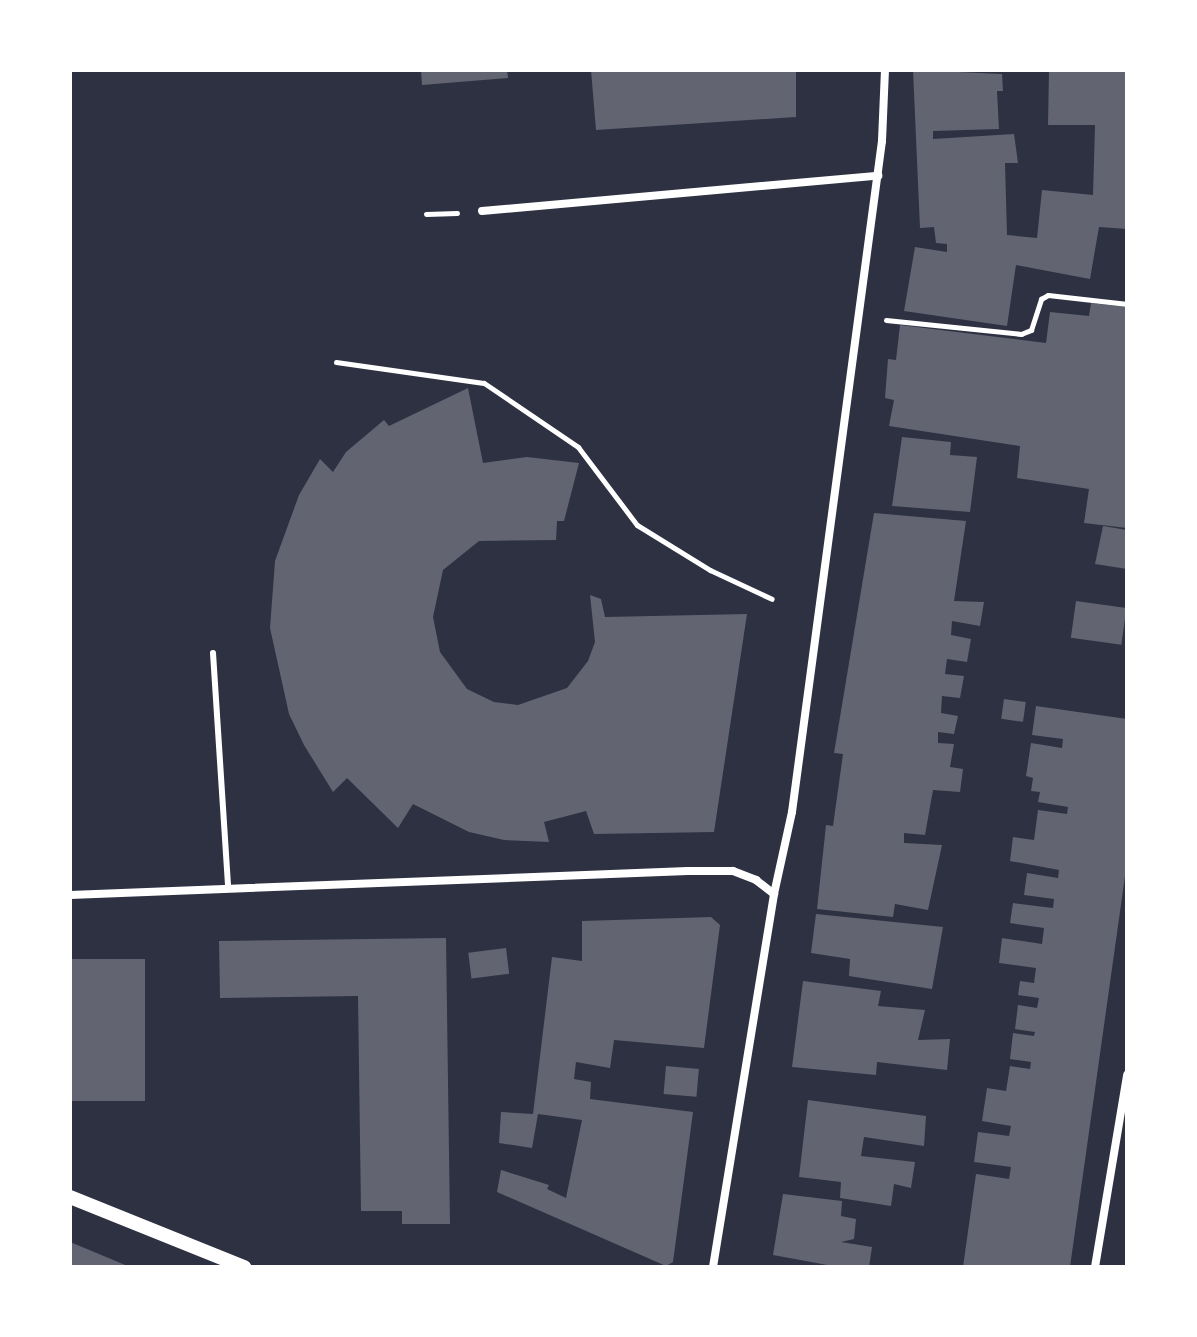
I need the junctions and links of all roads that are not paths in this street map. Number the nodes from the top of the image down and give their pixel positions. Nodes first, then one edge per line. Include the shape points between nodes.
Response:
1 (885, 70) edge
2 (878, 176) junction
3 (482, 211) dead end
4 (213, 653) dead end
5 (228, 888) junction
6 (774, 894) junction
7 (70, 895) edge
8 (1127, 1075) edge
9 (70, 1197) edge
10 (244, 1267) edge
11 (713, 1267) edge
12 (1095, 1267) edge

1 - 2 street
2 - 3 street
2 - 6 street via 792,812
4 - 5 lane
5 - 6 street via 733,871
5 - 7 street
6 - 11 street
8 - 12 street
9 - 10 street

